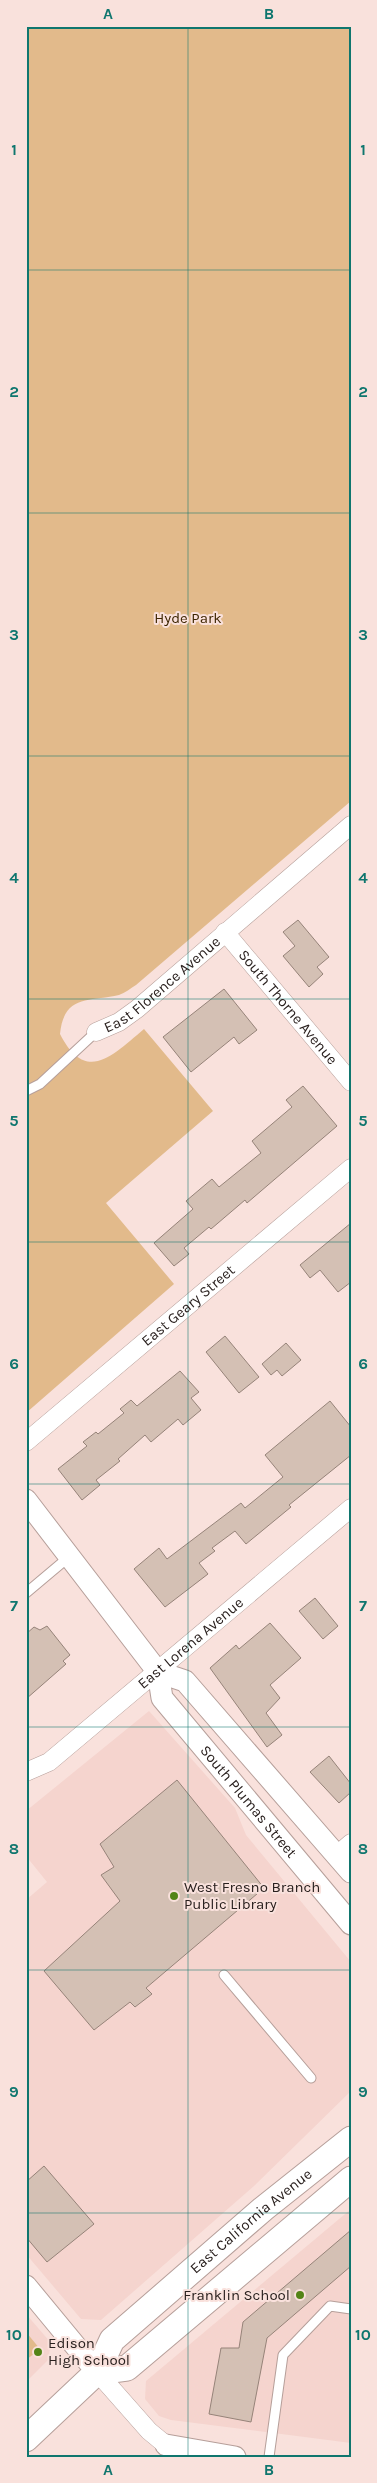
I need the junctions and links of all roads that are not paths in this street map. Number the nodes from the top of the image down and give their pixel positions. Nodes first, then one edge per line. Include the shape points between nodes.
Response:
1 (351, 825) edge
2 (225, 932) junction
3 (96, 1032) joint
4 (351, 1082) edge
5 (26, 1092) edge
6 (351, 1168) edge
7 (26, 1442) edge
8 (26, 1500) edge
9 (351, 1508) edge
10 (70, 1556) junction
11 (26, 1593) edge
12 (158, 1672) junction
13 (26, 1772) edge
14 (344, 1849) edge
15 (351, 1872) edge
16 (351, 1924) edge
17 (224, 1975) dead end
18 (311, 2078) dead end
19 (351, 2140) edge
20 (351, 2178) edge
21 (26, 2286) edge
22 (351, 2309) edge
23 (97, 2372) junction
24 (26, 2439) edge
25 (166, 2445) joint
26 (236, 2457) edge
27 (270, 2457) edge

1 - 2 street, East Florence Avenue
2 - 3 street, East Florence Avenue via 137,1009 119,1022
2 - 4 street, South Thorne Avenue
3 - 5 lane via 40,1084
6 - 7 street, East Geary Street
8 - 10 street, South Plumas Street
9 - 12 street, East Lorena Avenue
10 - 11 lane
10 - 12 street, South Plumas Street
12 - 13 street, East Lorena Avenue via 49,1762
12 - 14 street, South Plumas Street via 185,1681
12 - 16 street, South Plumas Street via 162,1698
14 - 15 street, South Plumas Street
17 - 18 lane
19 - 23 main road, East California Avenue via 263,2208 112,2340
20 - 23 main road, East California Avenue via 128,2368
21 - 23 street
22 - 27 lane via 330,2306 284,2354
23 - 24 main road, East California Avenue
23 - 25 street via 149,2431
25 - 26 street

